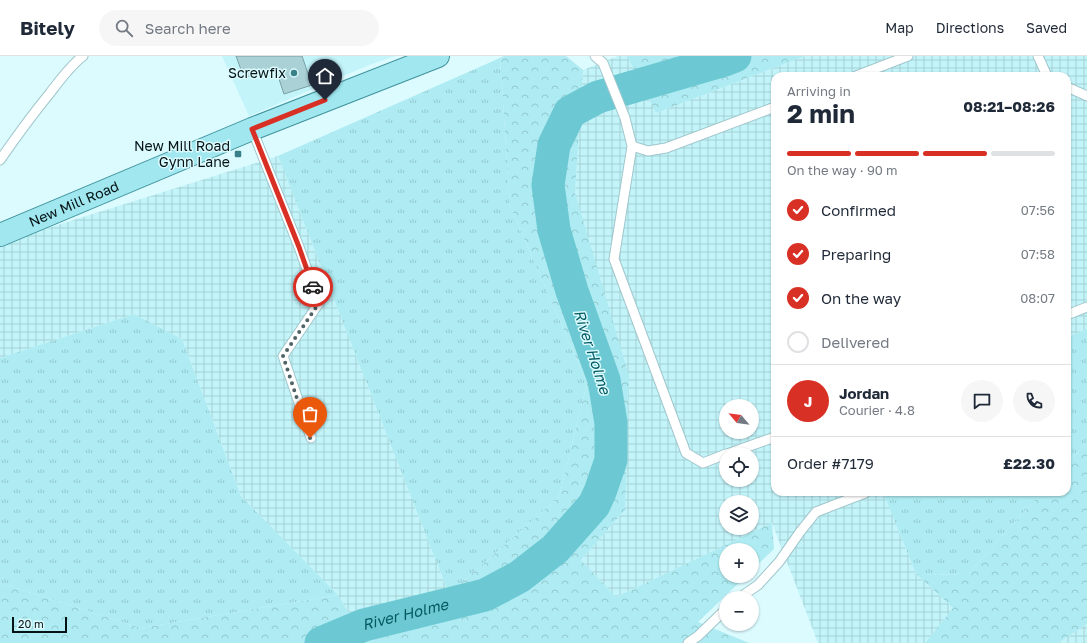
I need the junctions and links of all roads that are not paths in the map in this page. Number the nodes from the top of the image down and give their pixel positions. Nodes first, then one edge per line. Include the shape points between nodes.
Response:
1 (83, 56) edge
2 (438, 56) edge
3 (595, 56) edge
4 (908, 56) edge
5 (1038, 56) edge
6 (604, 60) edge
7 (412, 61) edge
8 (866, 72) edge
9 (1045, 72) edge
10 (1071, 89) edge
11 (1087, 96) edge
12 (771, 109) edge
13 (252, 129) junction
14 (632, 146) junction
15 (0, 160) edge
16 (0, 235) edge
17 (1087, 306) edge
18 (1071, 313) edge
19 (310, 438) dead end
20 (771, 438) edge
21 (746, 447) edge
22 (719, 456) edge
23 (858, 496) edge
24 (749, 591) edge
25 (719, 616) edge
26 (688, 643) edge

1 - 15 lane via 49,93
2 - 7 main road, New Mill Road
3 - 6 lane
4 - 8 lane
5 - 9 lane
6 - 14 lane via 625,118
7 - 13 main road, New Mill Road
10 - 11 lane
12 - 14 lane via 666,148 648,151
13 - 16 main road, New Mill Road
13 - 19 lane via 319,303 283,356
14 - 22 lane via 614,259 686,453 703,462
17 - 18 lane
20 - 21 lane
23 - 24 lane via 816,512 779,562
25 - 26 lane

